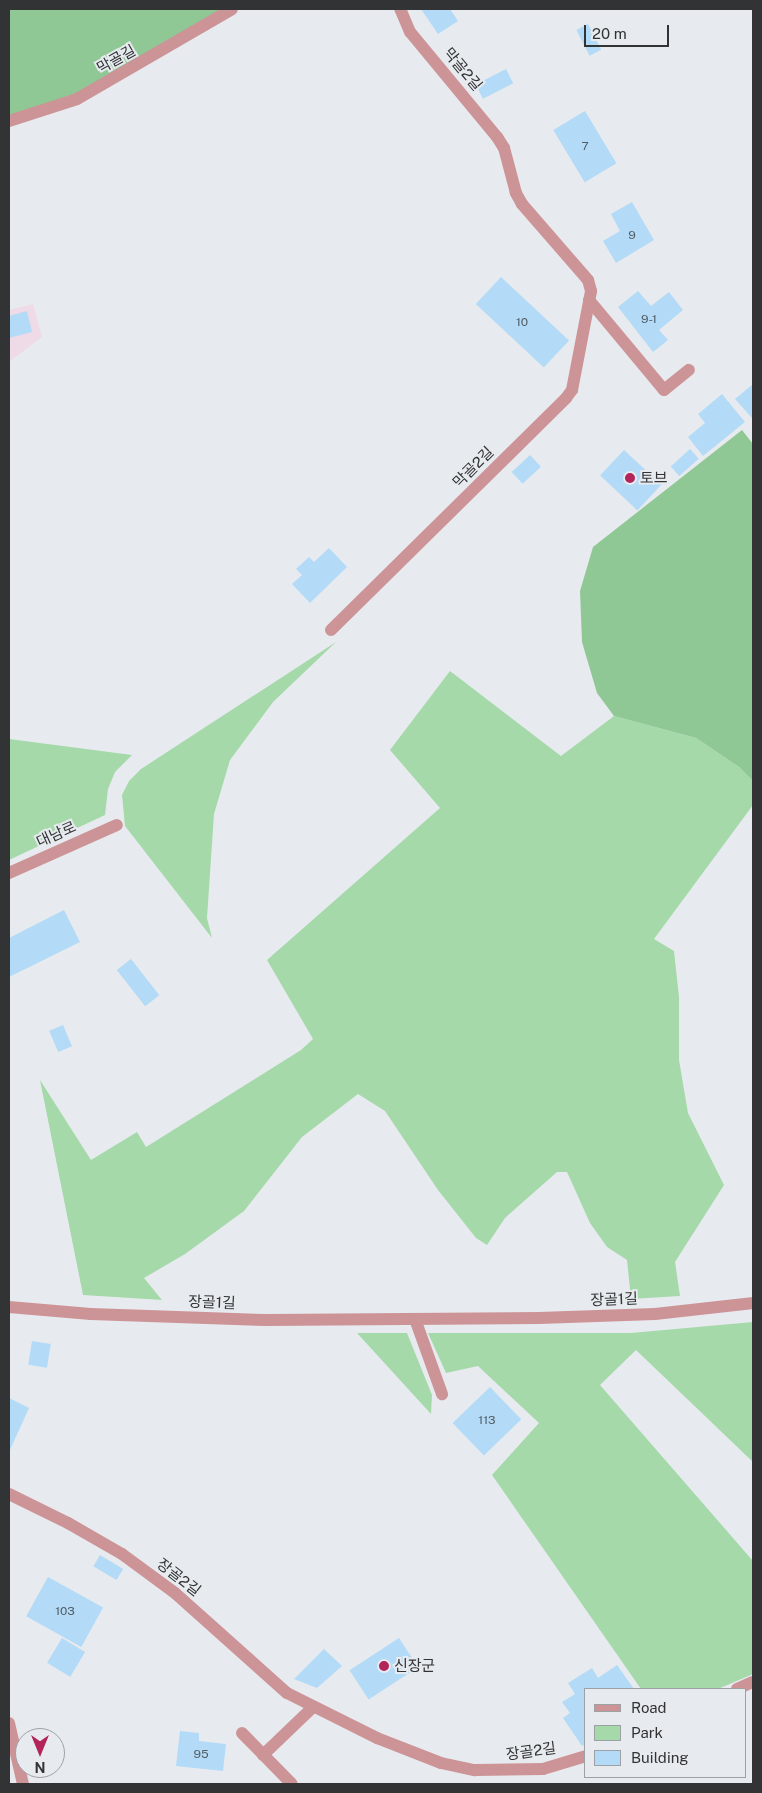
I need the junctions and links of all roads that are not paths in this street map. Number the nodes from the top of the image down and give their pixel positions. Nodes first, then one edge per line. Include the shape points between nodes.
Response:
1 (232, 9) edge
2 (400, 9) edge
3 (9, 121) edge
4 (589, 300) junction
5 (689, 370) dead end
6 (331, 630) dead end
7 (117, 825) dead end
8 (9, 874) edge
9 (753, 1304) edge
10 (9, 1307) edge
11 (415, 1319) junction
12 (442, 1394) dead end
13 (9, 1494) edge
14 (753, 1682) edge
15 (739, 1688) edge
16 (313, 1707) junction
17 (9, 1723) edge
18 (242, 1733) dead end
19 (264, 1755) junction
20 (584, 1757) edge
21 (23, 1784) edge
22 (292, 1784) edge

1 - 3 street, 막골길 via 77,99
2 - 4 street, 막골2길 via 410,32 497,136 504,148 516,193 588,280
4 - 5 street, 막골2길 via 664,390
4 - 6 street, 막골2길 via 572,390 566,398
7 - 8 street, 대남로
9 - 11 street, 장골1길 via 645,1314
10 - 11 street, 장골1길 via 91,1314 266,1320
11 - 12 street
13 - 16 street, 장골2길 via 68,1523 129,1560 175,1593 287,1693
14 - 15 street
16 - 19 street
16 - 20 street, 장골2길 via 440,1764 475,1770 543,1769
17 - 21 street
18 - 19 street
19 - 22 street

